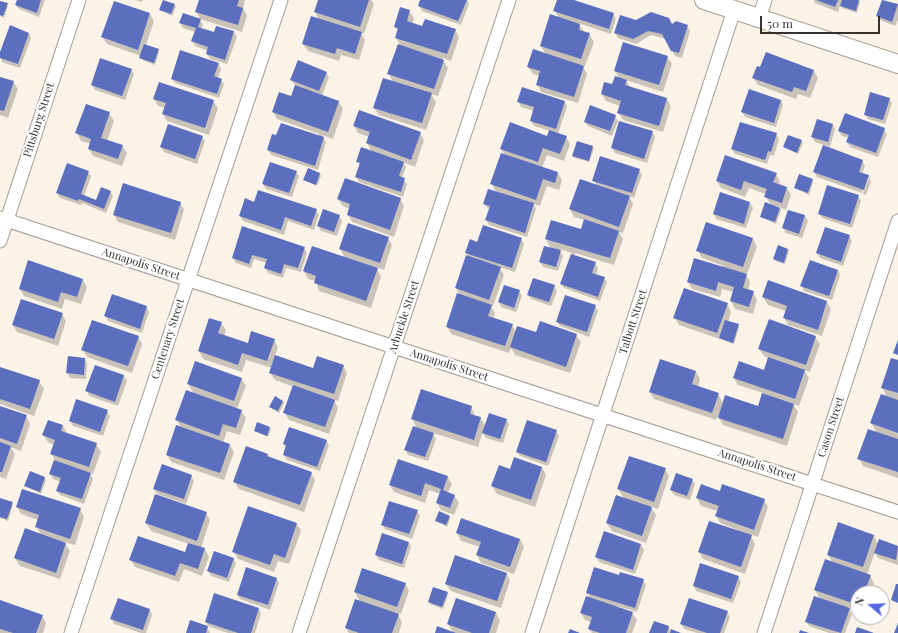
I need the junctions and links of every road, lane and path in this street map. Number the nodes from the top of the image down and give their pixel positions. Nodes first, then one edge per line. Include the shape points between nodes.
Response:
1 (79, 0) edge
2 (280, 0) edge
3 (510, 0) edge
4 (704, 0) edge
5 (765, 0) edge
6 (734, 10) junction
7 (759, 18) junction
8 (898, 64) edge
9 (3, 219) edge
10 (898, 221) edge
11 (0, 241) edge
12 (187, 279) junction
13 (394, 347) junction
14 (603, 415) junction
15 (812, 483) junction
16 (898, 512) edge
17 (71, 633) edge
18 (299, 633) edge
19 (532, 633) edge
20 (764, 633) edge

1 - 9 street, Pittsburg Street
2 - 12 street, Centenary Street
3 - 13 street, Arbuckle Street
4 - 6 main road
5 - 7 street
6 - 7 main road
6 - 14 street, Talbott Street
7 - 8 main road
9 - 11 street, Pittsburg Street
9 - 12 street, Annapolis Street
10 - 15 street, Cason Street
12 - 13 street, Annapolis Street
12 - 17 street, Centenary Street
13 - 14 street, Annapolis Street
13 - 18 street, Arbuckle Street
14 - 15 street, Annapolis Street
14 - 19 street, Talbott Street
15 - 16 street, Annapolis Street
15 - 20 street, Cason Street

